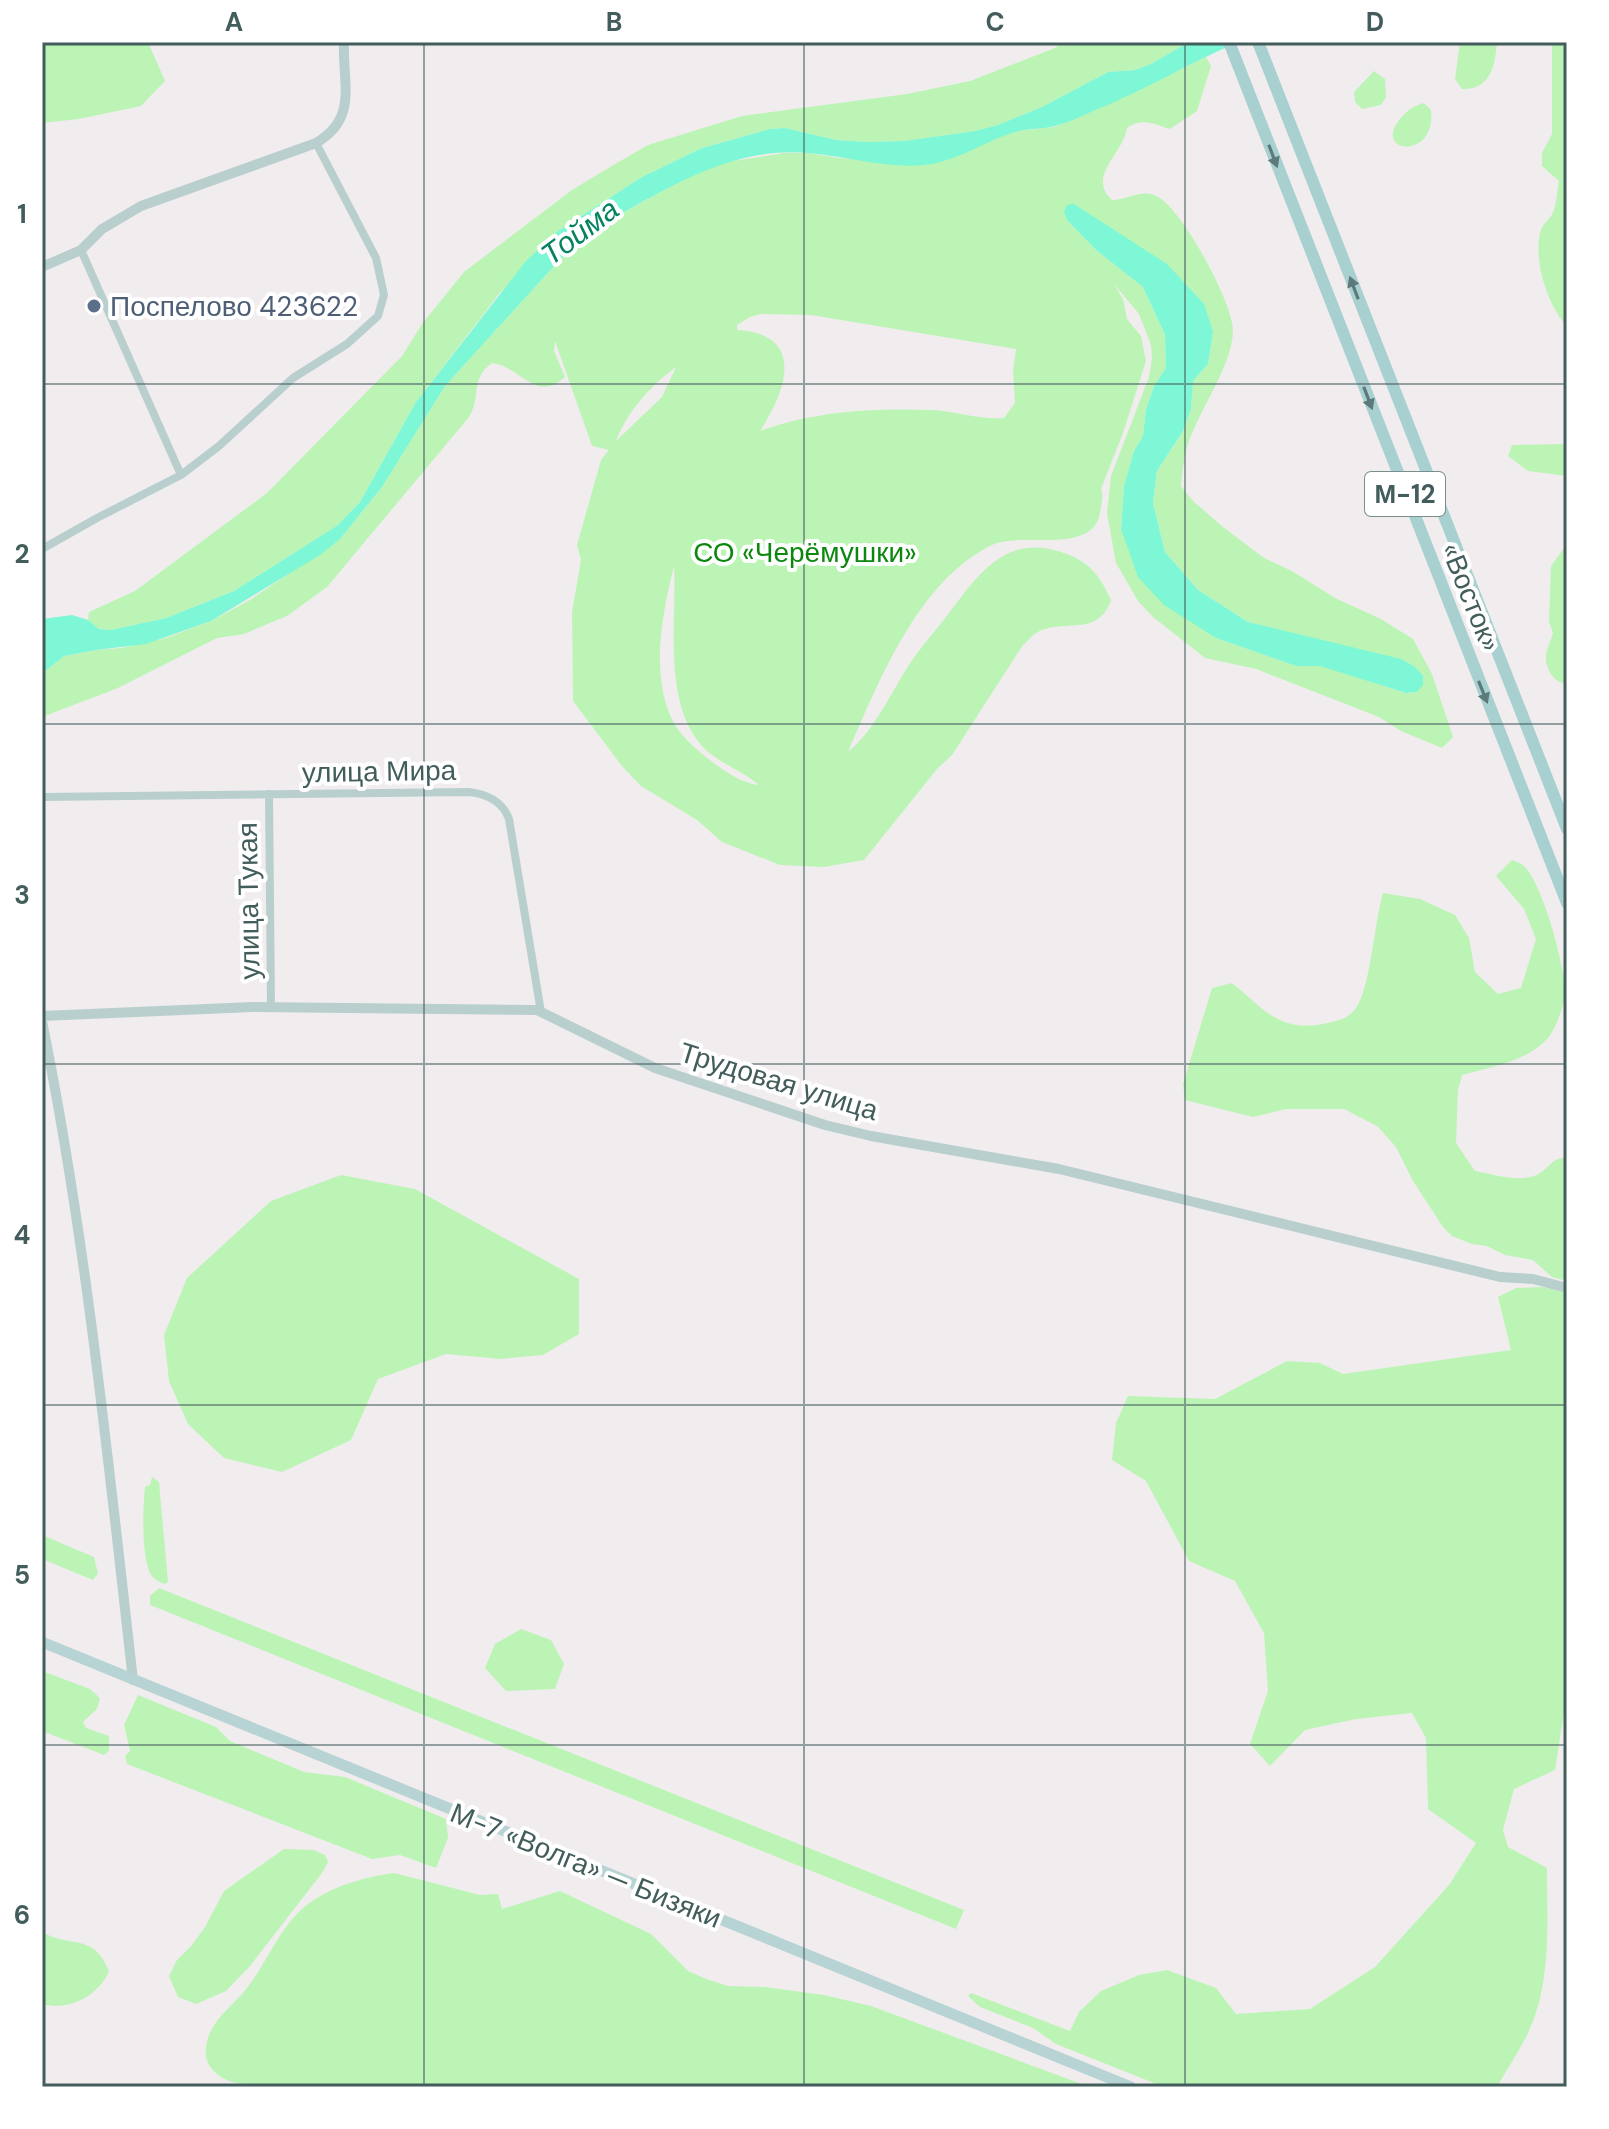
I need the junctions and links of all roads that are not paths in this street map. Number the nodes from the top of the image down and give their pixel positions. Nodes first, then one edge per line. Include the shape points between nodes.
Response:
1 (344, 42) edge
2 (1229, 42) edge
3 (1258, 42) edge
4 (316, 143) junction
5 (81, 250) junction
6 (42, 267) edge
7 (181, 475) junction
8 (42, 549) edge
9 (269, 794) junction
10 (42, 797) edge
11 (1567, 829) edge
12 (1567, 903) edge
13 (271, 1007) junction
14 (541, 1012) junction
15 (42, 1018) edge
16 (1567, 1288) edge
17 (42, 1642) edge
18 (133, 1680) junction
19 (1131, 2087) edge

1 - 4 street via 345,109 336,129
2 -> 12 main road, «Восток» / М-12
11 -> 3 main road, «Восток» / М-12
4 - 5 street via 141,206 102,229
4 - 7 street via 376,258 384,295 381,308 363,332 293,378
5 - 6 street
5 - 7 street
7 - 8 street
9 - 10 street, улица Мира
9 - 13 street, улица Тукая
9 - 14 street, улица Мира via 469,792 498,802 509,819
13 - 14 street, Трудовая улица
13 - 15 street, Трудовая улица
14 - 16 street, Трудовая улица via 655,1068 825,1125 1059,1169 1500,1277
15 - 18 street via 82,1259
17 - 18 main road, М-7 «Волга» — Бизяки
18 - 19 main road, М-7 «Волга» — Бизяки

